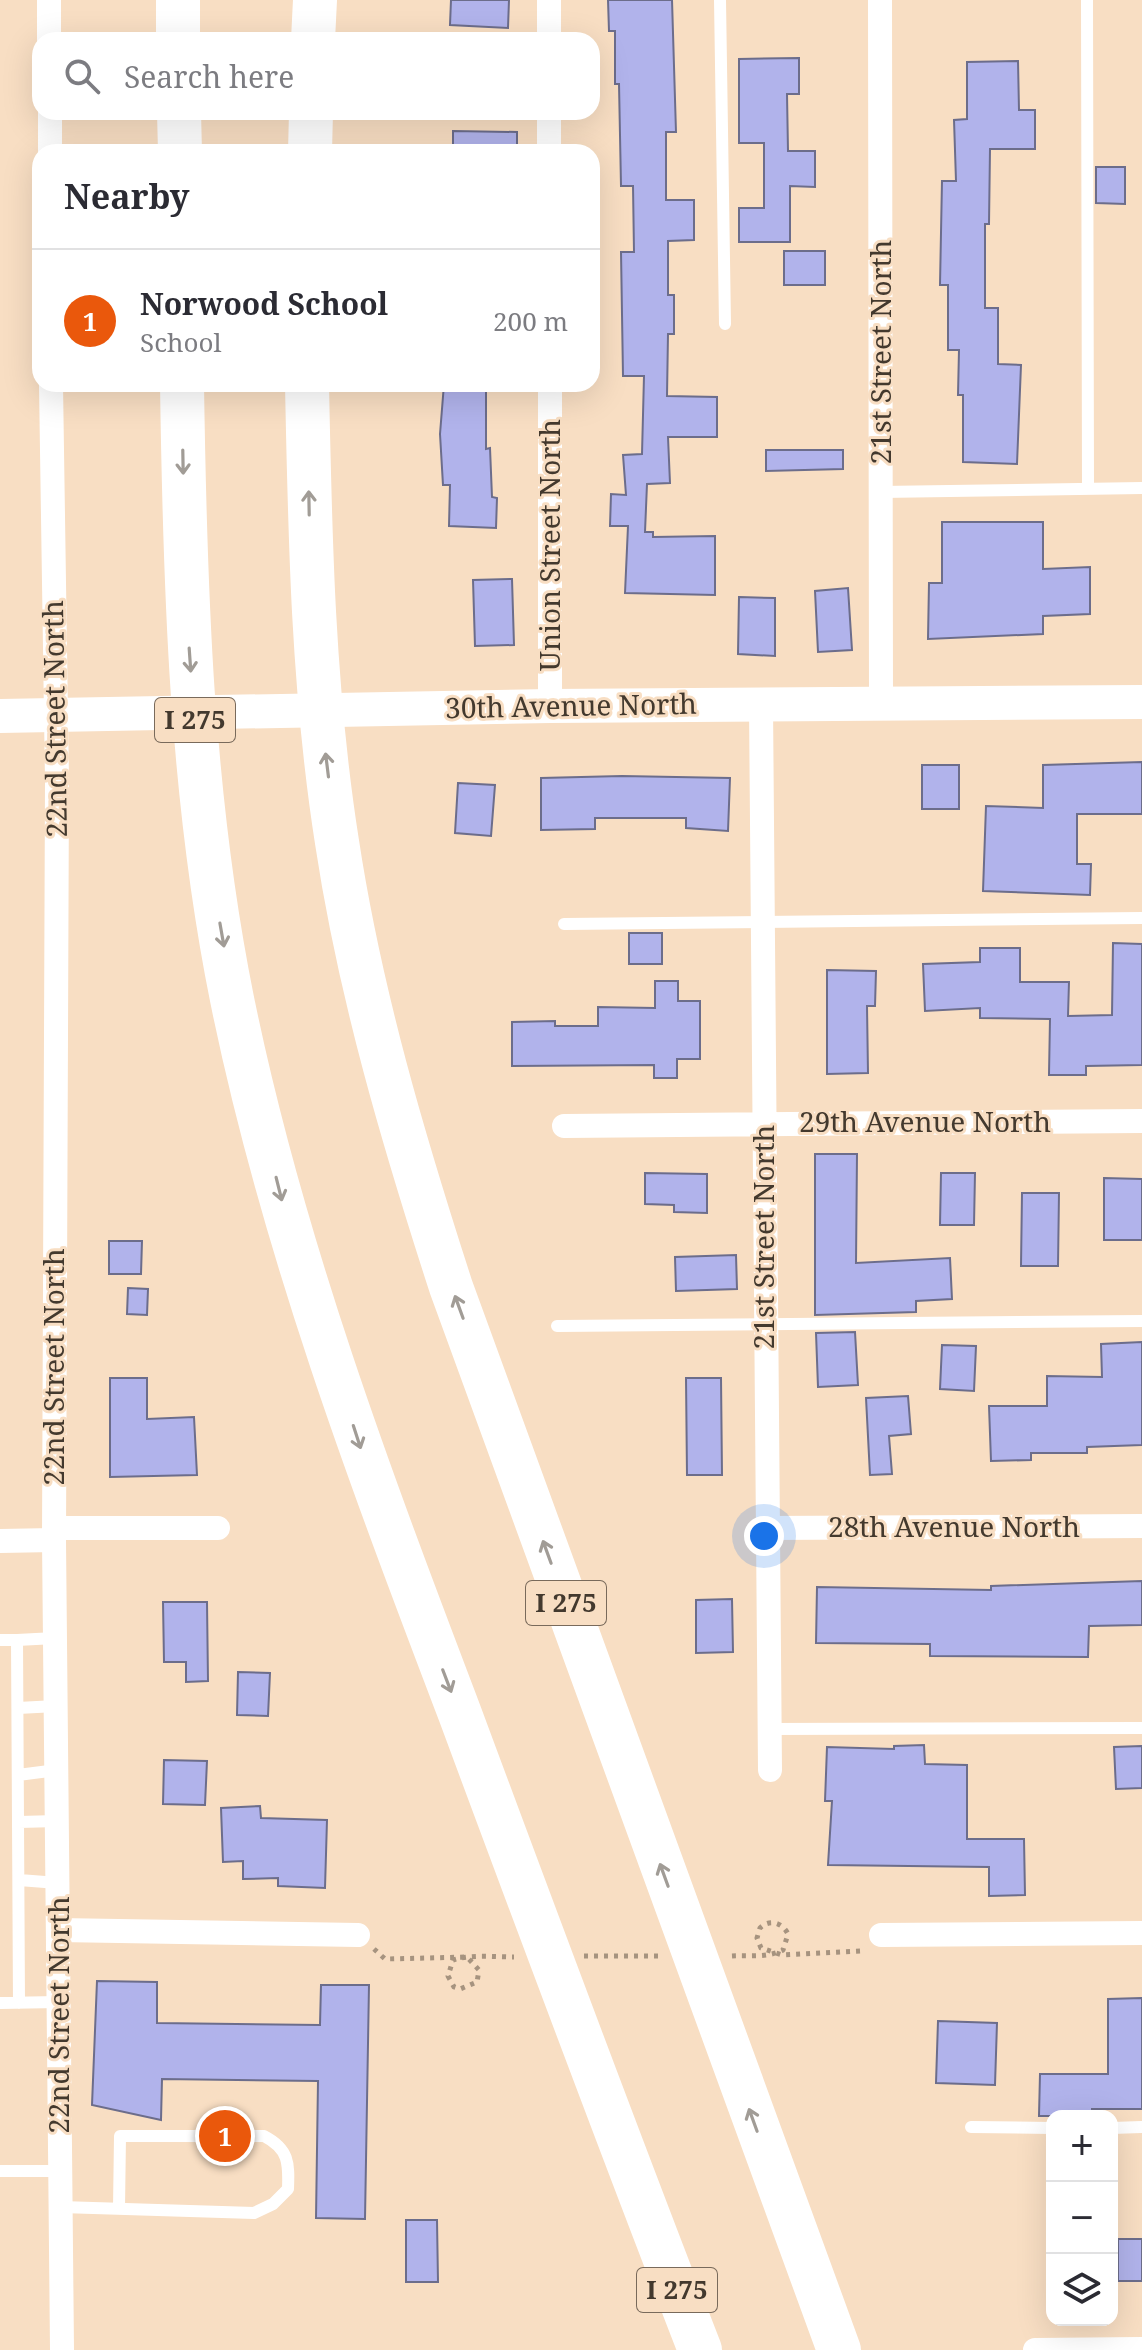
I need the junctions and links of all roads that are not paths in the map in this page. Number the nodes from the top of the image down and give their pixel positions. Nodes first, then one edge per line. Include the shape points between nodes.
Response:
1 (49, 0) edge
2 (178, 0) edge
3 (315, 0) edge
4 (549, 0) edge
5 (720, 0) edge
6 (880, 0) edge
7 (1087, 0) edge
8 (49, 32) edge
9 (178, 32) edge
10 (313, 32) edge
11 (549, 32) edge
12 (50, 120) edge
13 (179, 120) edge
14 (311, 120) edge
15 (549, 120) edge
16 (50, 144) edge
17 (180, 144) edge
18 (310, 144) edge
19 (549, 144) edge
20 (725, 324) dead end
21 (51, 392) edge
22 (182, 392) edge
23 (307, 392) edge
24 (550, 392) edge
25 (1142, 488) edge
26 (1088, 489) junction
27 (881, 492) junction
28 (1142, 702) edge
29 (761, 704) junction
30 (881, 704) junction
31 (550, 706) junction
32 (54, 715) junction
33 (0, 716) edge
34 (1142, 918) edge
35 (762, 923) junction
36 (564, 924) dead end
37 (1142, 1121) edge
38 (764, 1123) junction
39 (564, 1126) dead end
40 (1142, 1321) edge
41 (765, 1324) junction
42 (557, 1326) dead end
43 (1142, 1526) edge
44 (218, 1528) dead end
45 (766, 1528) junction
46 (54, 1534) junction
47 (0, 1541) edge
48 (55, 1638) junction
49 (0, 1640) edge
50 (17, 1640) junction
51 (56, 1706) junction
52 (18, 1708) junction
53 (1142, 1728) edge
54 (769, 1729) junction
55 (57, 1770) junction
56 (770, 1770) dead end
57 (18, 1775) junction
58 (57, 1821) junction
59 (19, 1822) junction
60 (19, 1880) junction
61 (58, 1883) junction
62 (58, 1930) junction
63 (1142, 1933) edge
64 (358, 1935) road end
65 (881, 1935) road end
66 (59, 2002) junction
67 (0, 2003) edge
68 (19, 2003) junction
69 (971, 2127) dead end
70 (1142, 2127) edge
71 (1046, 2128) edge
72 (1118, 2128) edge
73 (769, 2163) junction
74 (0, 2171) edge
75 (60, 2171) junction
76 (61, 2207) junction
77 (119, 2208) junction
78 (653, 2229) junction
79 (1142, 2349) edge
80 (62, 2350) edge
81 (681, 2350) edge
82 (700, 2350) edge
83 (839, 2350) edge
84 (872, 2350) edge
85 (1035, 2350) edge

1 - 8 street
2 - 9 highway
3 - 10 highway
4 - 11 street
5 - 20 lane
6 - 27 street, 21st Street North
7 - 26 lane
12 - 16 street
13 - 17 highway
14 - 18 highway
15 - 19 street
21 - 32 street, 22nd Street North
22 -> 78 highway, I 275 via 185,582 209,858 233,1000 291,1238 370,1475
73 -> 23 highway, I 275 via 451,1287 384,1063 356,948 319,706 310,581
24 - 31 street, Union Street North
25 - 26 lane
26 - 27 lane
27 - 30 street, 21st Street North
28 - 30 street, 30th Avenue North
29 - 30 street, 30th Avenue North
29 - 31 street, 30th Avenue North
29 - 35 street, 21st Street North
31 - 32 street, 30th Avenue North
32 - 33 street, 30th Avenue North
32 - 46 street, 22nd Street North
34 - 35 lane
35 - 36 lane
35 - 38 street, 21st Street North
37 - 38 street, 29th Avenue North
38 - 39 street, 29th Avenue North
38 - 41 street, 21st Street North
40 - 41 lane
41 - 42 lane
41 - 45 street, 21st Street North
43 - 45 street, 28th Avenue North
44 - 46 street
45 - 54 street, 21st Street North
46 - 47 street
46 - 48 street, 22nd Street North
48 - 50 lane
48 - 51 street, 22nd Street North
49 - 50 lane
50 - 52 lane
51 - 52 lane
51 - 55 street, 22nd Street North
52 - 57 lane
53 - 54 lane
54 - 56 street, 21st Street North
55 - 57 lane
55 - 58 street, 22nd Street North
57 - 59 lane
58 - 59 lane
58 - 61 street, 22nd Street North
59 - 60 lane
60 - 61 lane
60 - 68 lane
61 - 62 street, 22nd Street North
62 - 64 street
62 - 66 street, 22nd Street North
63 - 65 street
66 - 68 lane
66 - 75 street, 22nd Street North
67 - 68 lane
69 - 71 lane
70 - 72 lane
73 - 83 highway, I 275
73 - 84 highway
74 - 75 lane
75 - 76 street, 22nd Street North
76 - 77 lane
76 - 80 street, 22nd Street North
77 - 77 lane via 254,2213 288,2189 289,2163 281,2145 264,2136 120,2136
78 - 81 highway
78 - 82 highway, I 275
79 - 85 street

